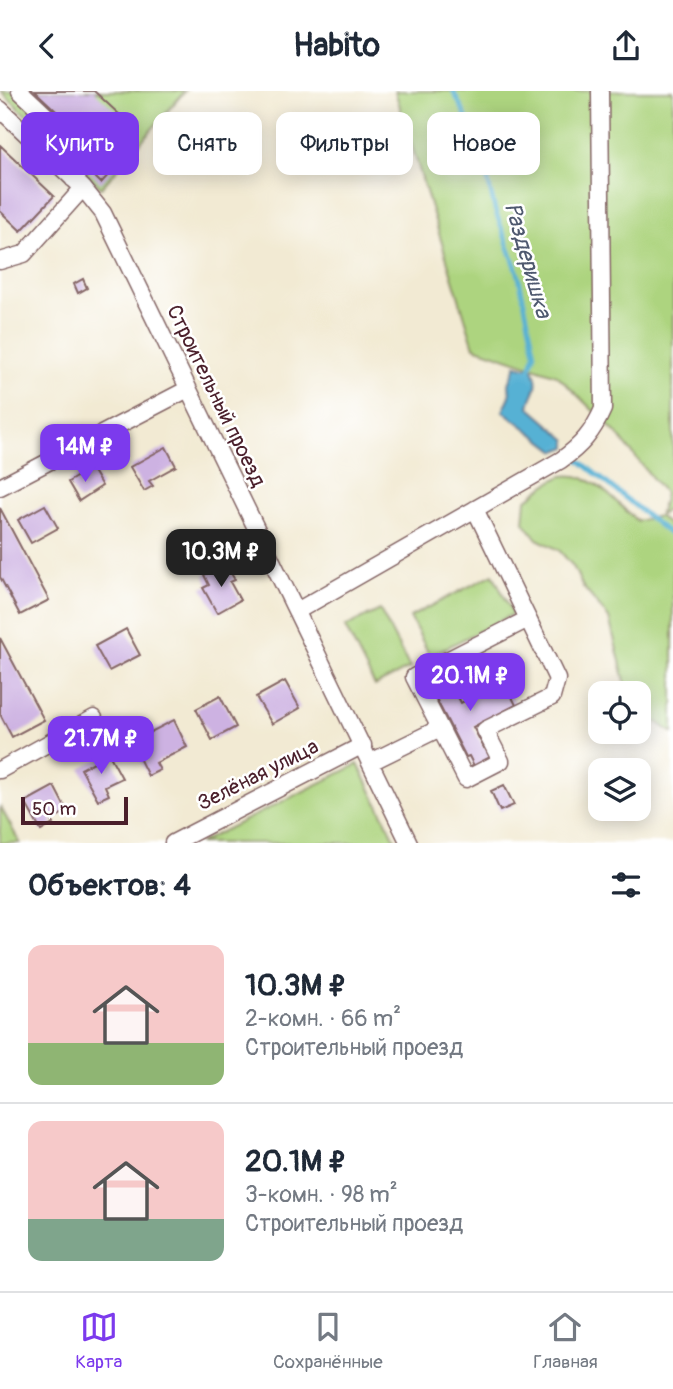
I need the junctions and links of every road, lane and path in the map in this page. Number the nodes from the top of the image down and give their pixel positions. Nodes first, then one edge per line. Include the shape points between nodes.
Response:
1 (20, 91) edge
2 (600, 91) edge
3 (0, 109) edge
4 (78, 183) junction
5 (0, 261) edge
6 (188, 389) junction
7 (0, 487) edge
8 (475, 509) junction
9 (297, 611) junction
10 (528, 619) junction
11 (94, 718) dead end
12 (440, 728) junction
13 (362, 745) junction
14 (371, 762) junction
15 (2, 765) edge
16 (173, 843) edge
17 (409, 843) edge

1 - 4 street via 87,154
2 - 8 street via 603,409 581,446
3 - 4 street, Строительный проезд
4 - 5 street via 24,254
4 - 6 street, Строительный проезд via 113,231
6 - 7 street
6 - 9 street, Строительный проезд
8 - 9 street
8 - 10 street
9 - 13 street, Строительный проезд
10 - 12 street via 414,677
10 - 12 street via 557,679 552,697 485,730 501,761 466,779
11 - 15 street
12 - 14 street
13 - 14 street, Строительный проезд
13 - 16 street, Зелёная улица
14 - 17 street, Строительный проезд

